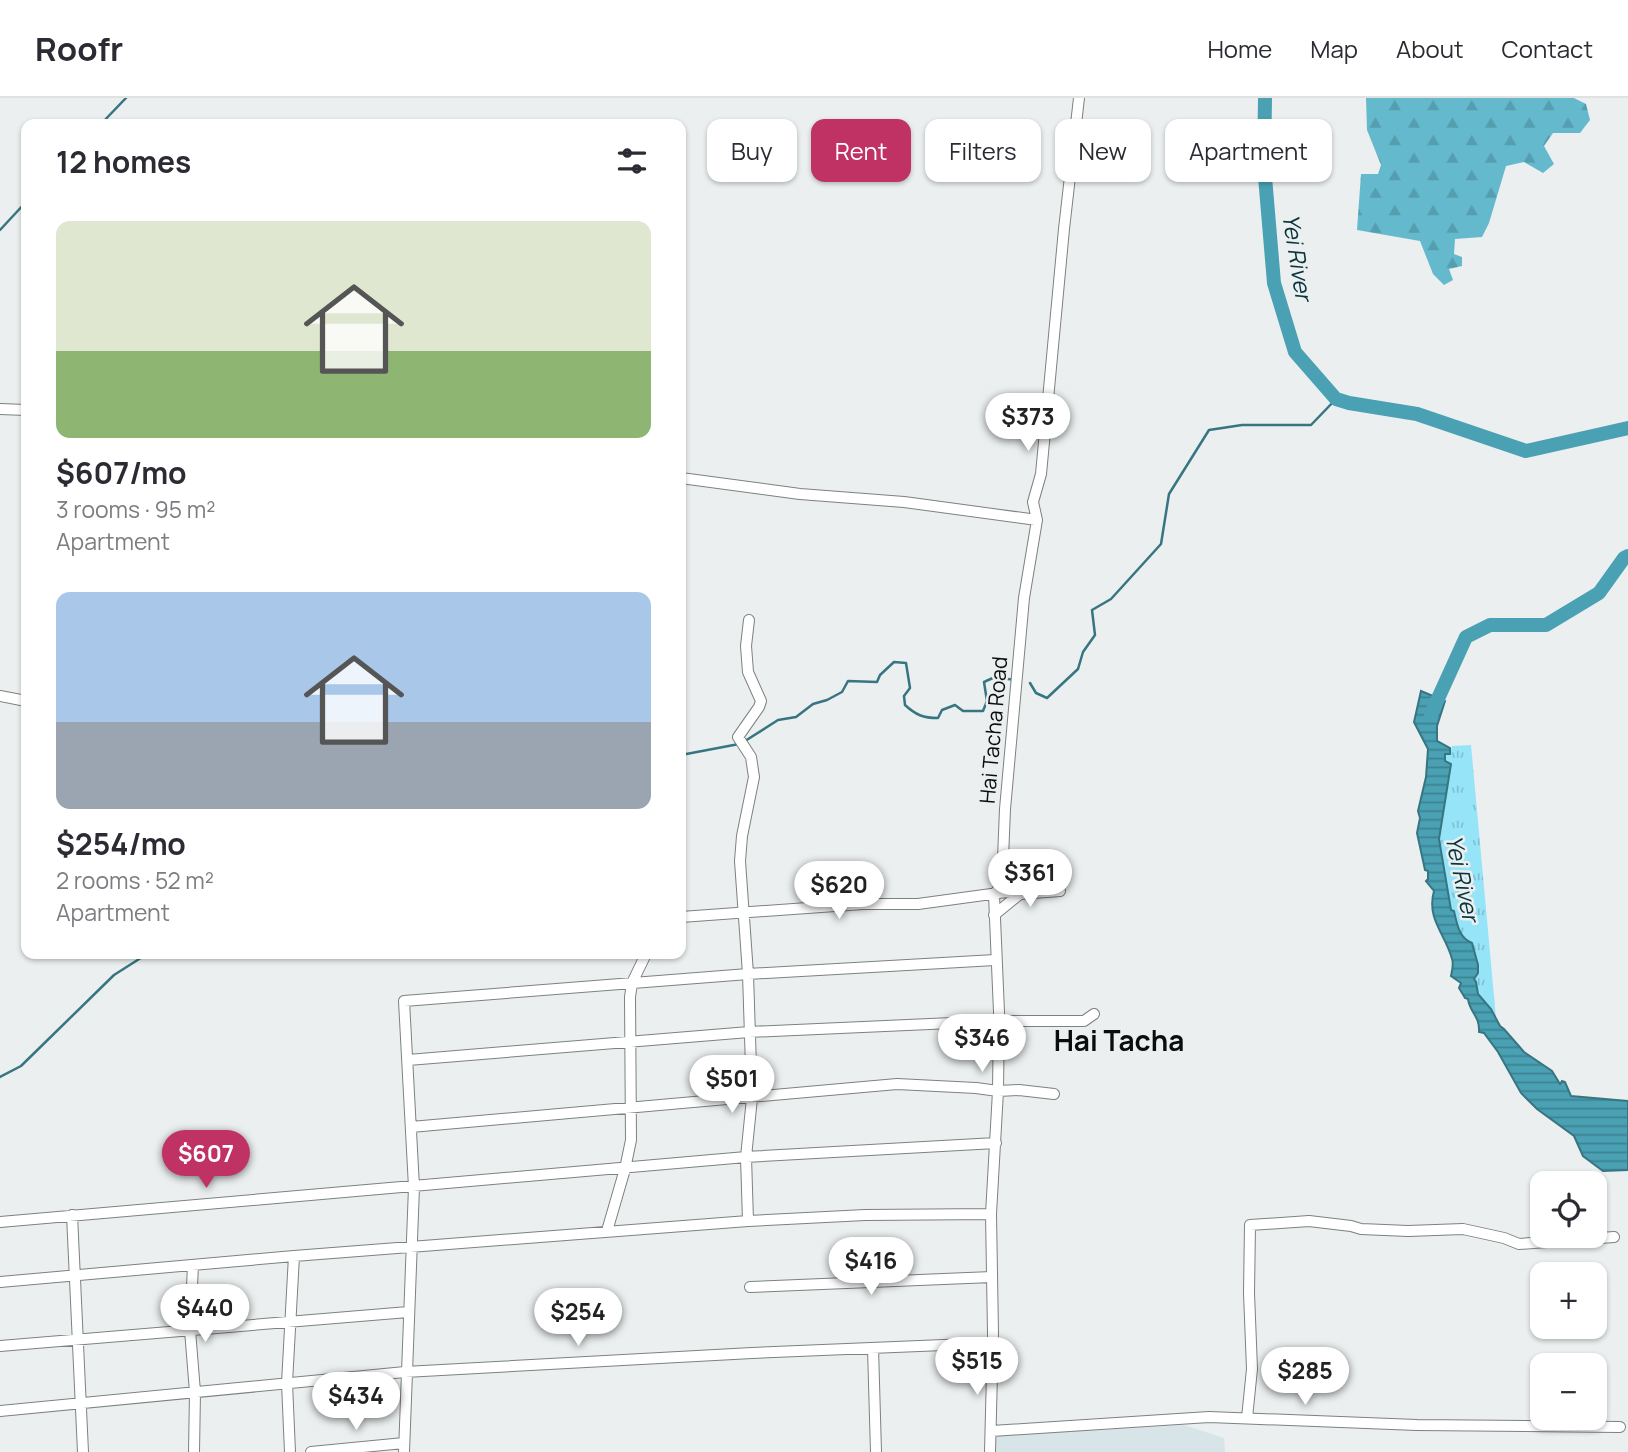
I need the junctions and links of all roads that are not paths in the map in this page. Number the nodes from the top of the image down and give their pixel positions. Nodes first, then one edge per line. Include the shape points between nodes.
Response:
1 (1079, 98) edge
2 (0, 409) edge
3 (21, 410) edge
4 (686, 479) edge
5 (1037, 520) junction
6 (748, 620) dead end
7 (0, 696) edge
8 (21, 700) edge
9 (1060, 891) dead end
10 (1020, 894) junction
11 (994, 895) junction
12 (742, 913) junction
13 (994, 915) junction
14 (686, 917) edge
15 (644, 959) edge
16 (995, 960) junction
17 (748, 974) junction
18 (632, 983) junction
19 (1094, 1014) dead end
20 (998, 1021) junction
21 (749, 1032) junction
22 (630, 1042) junction
23 (408, 1060) junction
24 (998, 1091) junction
25 (1054, 1094) dead end
26 (752, 1098) junction
27 (630, 1108) junction
28 (411, 1127) junction
29 (996, 1143) junction
30 (746, 1157) junction
31 (625, 1169) junction
32 (414, 1187) junction
33 (991, 1214) junction
34 (72, 1215) junction
35 (748, 1221) junction
36 (0, 1222) edge
37 (607, 1231) junction
38 (1615, 1237) dead end
39 (413, 1247) junction
40 (294, 1256) junction
41 (192, 1265) junction
42 (75, 1274) junction
43 (992, 1278) junction
44 (0, 1282) edge
45 (750, 1287) dead end
46 (408, 1311) junction
47 (290, 1321) junction
48 (190, 1330) junction
49 (78, 1338) junction
50 (992, 1343) junction
51 (0, 1346) edge
52 (873, 1348) junction
53 (405, 1372) junction
54 (286, 1383) junction
55 (195, 1392) junction
56 (82, 1402) junction
57 (0, 1411) edge
58 (1247, 1418) junction
59 (1620, 1427) dead end
60 (992, 1431) junction
61 (404, 1448) edge
62 (82, 1452) edge
63 (194, 1452) edge
64 (290, 1452) edge
65 (311, 1452) edge
66 (876, 1452) edge
67 (990, 1452) edge

1 - 5 street, Hai Tacha Road via 1041,474 1033,502
2 - 3 street
4 - 5 street
5 - 11 street, Hai Tacha Road via 1024,598 1002,883
6 - 12 street via 748,672 761,701 738,737 751,757 754,777 741,849
7 - 8 street
9 - 10 street
10 - 11 street
10 - 13 street
11 - 12 street via 918,904
11 - 13 street, Hai Tacha Road
12 - 14 street
12 - 17 street
13 - 16 street, Hai Tacha Road
15 - 18 street
16 - 17 street
16 - 20 street, Hai Tacha Road
17 - 18 street
17 - 21 street
18 - 22 street
18 - 23 street via 404,1002
19 - 20 street via 1084,1021
20 - 21 street
20 - 24 street, Hai Tacha Road
21 - 22 street
21 - 26 street
22 - 23 street
22 - 27 street
23 - 28 street
24 - 25 street
24 - 26 street via 897,1084
24 - 29 street, Hai Tacha Road
26 - 27 street
26 - 30 street
27 - 28 street
27 - 31 street via 631,1140
28 - 32 street
29 - 30 street
29 - 33 street, Hai Tacha Road
30 - 31 street
30 - 35 street
31 - 32 street
31 - 37 street
32 - 34 street
32 - 39 street
33 - 35 street
33 - 43 street, Hai Tacha Road
34 - 36 street
34 - 42 street
35 - 37 street
37 - 39 street
38 - 58 street via 1519,1244 1463,1229 1361,1229 1309,1222 1250,1225 1252,1369
39 - 40 street
39 - 46 street
40 - 41 street
40 - 47 street
41 - 42 street
41 - 48 street
42 - 44 street
42 - 49 street
43 - 45 street
43 - 50 street, Hai Tacha Road
46 - 47 street
46 - 53 street
47 - 48 street
47 - 54 street
48 - 49 street
48 - 55 street
49 - 51 street
49 - 56 street
50 - 52 street
50 - 60 street, Hai Tacha Road
52 - 53 street
52 - 66 street
53 - 54 street
53 - 61 street
54 - 55 street
54 - 64 street
55 - 56 street
55 - 63 street
56 - 57 street
56 - 62 street
58 - 59 street
58 - 60 street
60 - 67 street, Hai Tacha Road
61 - 65 street

